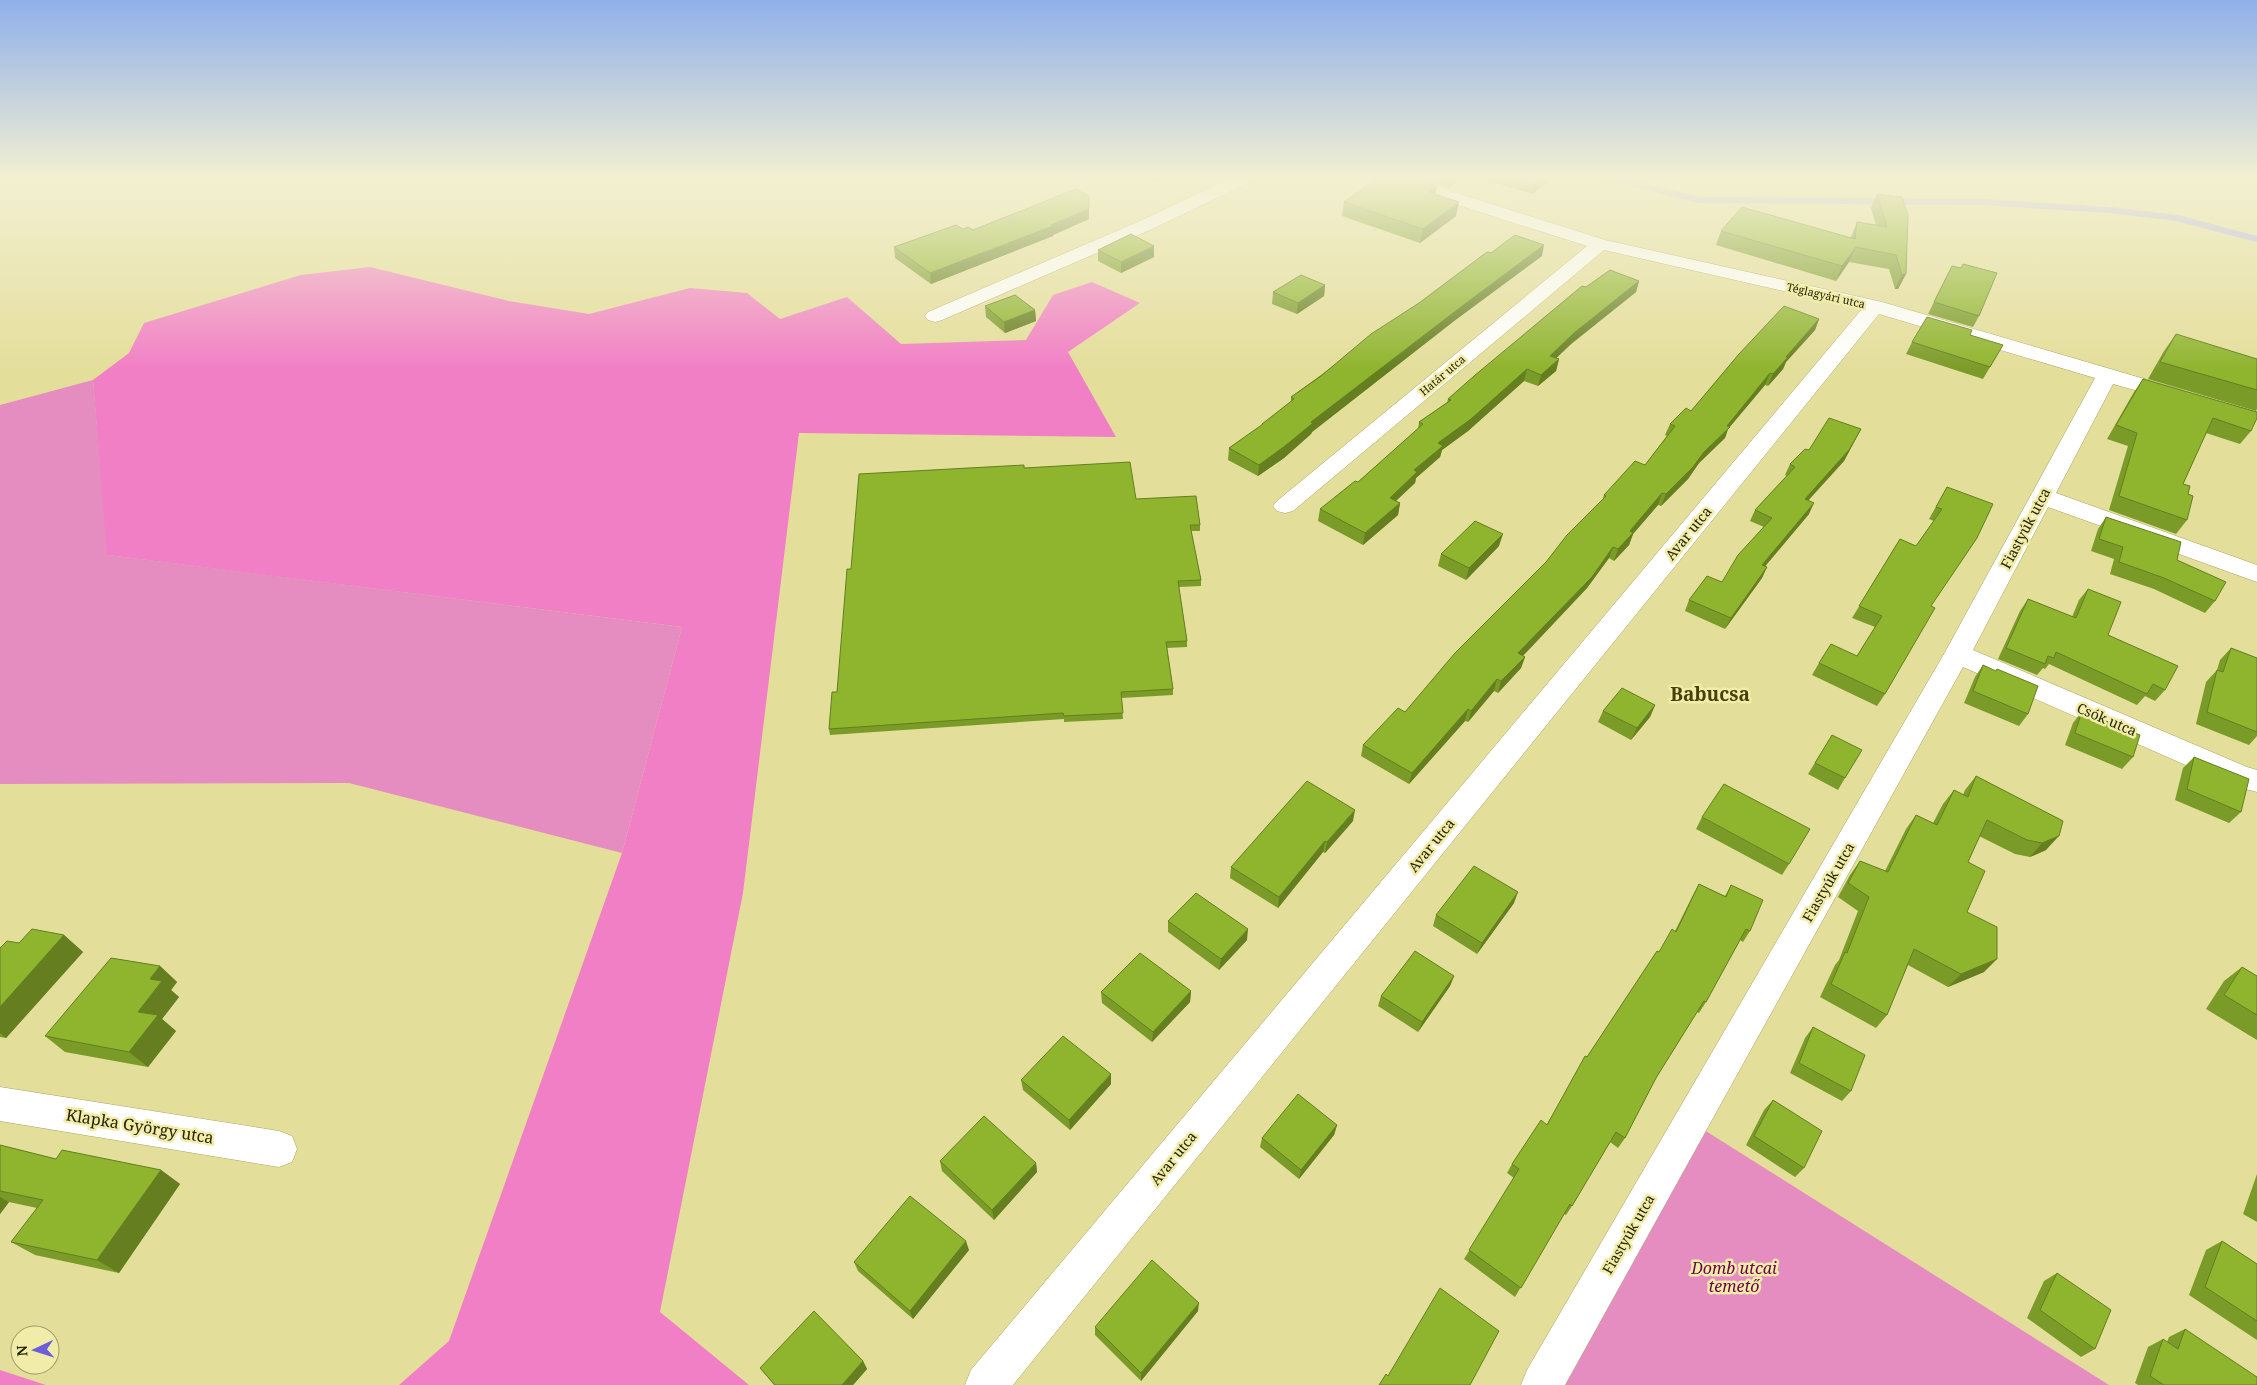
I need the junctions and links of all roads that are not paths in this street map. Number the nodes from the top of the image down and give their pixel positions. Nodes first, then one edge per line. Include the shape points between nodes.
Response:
1 (1110, 241) edge
2 (1589, 241) edge
3 (1600, 244) junction
4 (1875, 306) junction
5 (936, 316) dead end
6 (2107, 376) junction
7 (2192, 401) edge
8 (2042, 496) junction
9 (1285, 506) dead end
10 (2257, 574) edge
11 (1957, 654) junction
12 (2257, 781) edge
13 (0, 1104) edge
14 (279, 1149) dead end
15 (986, 1385) edge
16 (1542, 1385) edge

1 - 5 street
2 - 3 street, Téglagyári utca
3 - 4 street, Téglagyári utca
3 - 9 street, Határ utca
4 - 6 street, Téglagyári utca
4 - 15 street, Avar utca
6 - 7 street, Téglagyári utca
6 - 8 street, Fiastyúk utca
8 - 10 street
8 - 11 street, Fiastyúk utca
11 - 12 street, Csók utca via 2241,777
11 - 16 street, Fiastyúk utca
13 - 14 street, Klapka György utca

